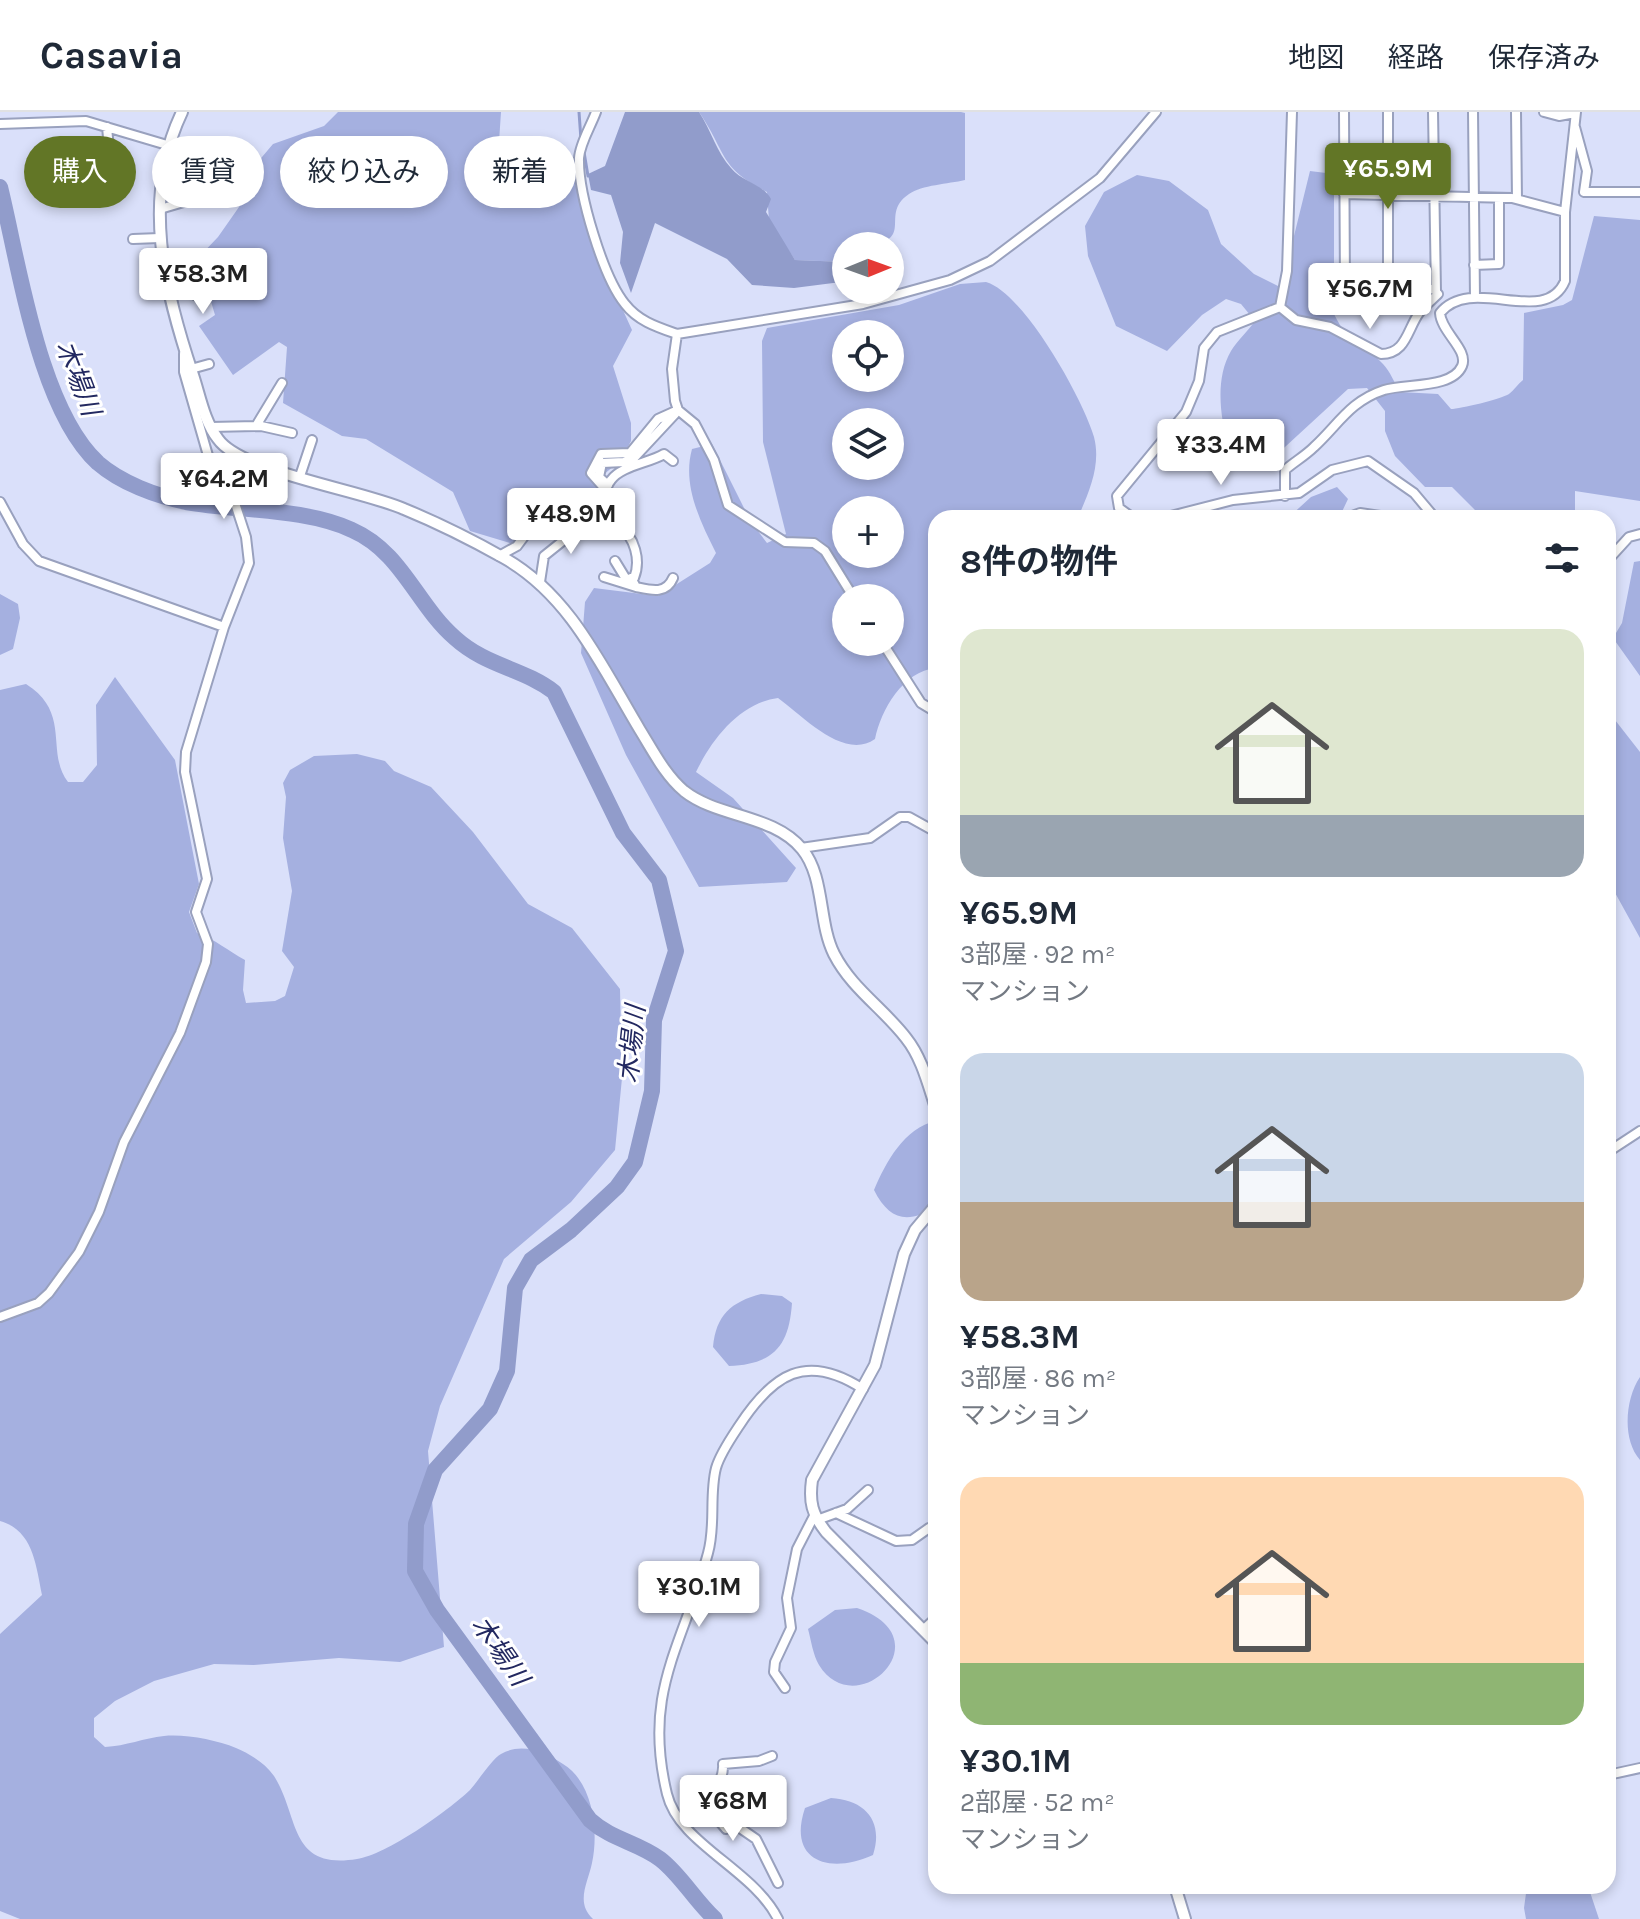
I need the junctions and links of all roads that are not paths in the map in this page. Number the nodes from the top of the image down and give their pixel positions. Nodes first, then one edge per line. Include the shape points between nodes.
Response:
1 (182, 112) edge
2 (596, 112) edge
3 (1156, 112) edge
4 (1292, 112) edge
5 (1344, 112) edge
6 (1388, 112) edge
7 (1433, 112) edge
8 (1473, 112) edge
9 (1516, 112) edge
10 (1544, 112) edge
11 (1576, 112) edge
12 (78, 116) edge
13 (1574, 123) junction
14 (0, 124) edge
15 (107, 127) junction
16 (108, 136) edge
17 (171, 136) edge
18 (152, 140) edge
19 (1640, 192) edge
20 (1344, 194) junction
21 (1388, 195) junction
22 (1433, 196) junction
23 (1474, 197) junction
24 (1499, 198) junction
25 (1517, 199) junction
26 (163, 208) edge
27 (160, 209) joint
28 (1565, 212) junction
29 (160, 238) junction
30 (133, 239) dead end
31 (188, 258) dead end
32 (164, 262) junction
33 (1474, 265) junction
34 (1388, 289) junction
35 (210, 290) dead end
36 (1436, 291) junction
37 (171, 296) junction
38 (1475, 298) junction
39 (1447, 304) junction
40 (1280, 307) junction
41 (677, 334) junction
42 (184, 349) junction
43 (209, 364) dead end
44 (191, 369) junction
45 (282, 383) dead end
46 (678, 410) junction
47 (256, 426) junction
48 (211, 427) junction
49 (292, 433) dead end
50 (312, 440) dead end
51 (673, 461) dead end
52 (300, 476) junction
53 (607, 488) junction
54 (1285, 496) junction
55 (0, 502) edge
56 (1122, 510) edge
57 (1194, 510) edge
58 (1428, 510) edge
59 (608, 521) dead end
60 (584, 522) junction
61 (585, 534) junction
62 (1640, 534) edge
63 (1616, 551) edge
64 (499, 556) junction
65 (615, 561) dead end
66 (604, 577) dead end
67 (673, 578) dead end
68 (540, 582) junction
69 (633, 583) junction
70 (845, 584) edge
71 (224, 627) junction
72 (891, 656) edge
73 (928, 707) edge
74 (928, 828) edge
75 (801, 848) junction
76 (928, 1084) edge
77 (1640, 1131) edge
78 (1616, 1147) edge
79 (928, 1215) edge
80 (0, 1317) edge
81 (863, 1389) junction
82 (868, 1490) dead end
83 (836, 1513) junction
84 (815, 1518) junction
85 (928, 1529) edge
86 (928, 1625) edge
87 (924, 1629) junction
88 (928, 1634) edge
89 (785, 1688) dead end
90 (772, 1756) dead end
91 (1640, 1768) edge
92 (1616, 1773) edge
93 (704, 1803) junction
94 (681, 1821) junction
95 (778, 1883) dead end
96 (1177, 1894) edge
97 (778, 1919) edge
98 (1185, 1919) edge

1 - 17 street
2 - 41 street via 579,154 591,220 611,279 636,315
3 - 41 street via 1100,178 990,261 950,280 863,304
4 - 40 street via 1287,271
5 - 20 street
6 - 21 street
7 - 22 street
8 - 23 street
9 - 25 street
10 - 11 street
11 - 13 street
12 - 14 street
12 - 15 street
13 - 19 street via 1587,171 1584,192
13 - 28 street
15 - 16 street
15 - 18 street
20 - 21 street
20 - 34 street via 1345,289
21 - 22 street
21 - 34 street
22 - 23 street
22 - 36 street
23 - 24 street
23 - 33 street
24 - 25 street
24 - 33 street via 1499,264
25 - 28 street
26 - 27 street
27 - 29 street
28 - 38 street via 1562,289 1540,301
29 - 30 street
29 - 32 street
31 - 32 street
32 - 37 street
33 - 38 street
34 - 36 street
35 - 37 street via 204,300 188,291
36 - 39 street
36 - 40 street via 1401,347 1389,354 1330,327 1296,320
37 - 42 street
38 - 39 street
39 - 54 street via 1440,325 1463,353 1464,364 1455,376 1447,382 1388,388 1344,412 1315,447 1285,470
40 - 56 street via 1217,332 1204,348 1199,381 1186,412 1117,496
41 - 46 street via 672,369
42 - 44 street
42 - 71 street via 184,372 209,459 232,494 246,537 249,563
43 - 44 street
44 - 48 street
45 - 47 street
46 - 53 street via 658,419 630,453 601,454 591,473
46 - 70 street via 695,424 714,460 728,505 785,542 814,543
47 - 48 street
47 - 49 street
48 - 52 street via 233,455
50 - 52 street
51 - 53 street via 664,454 623,470
52 - 64 street via 404,509
53 - 60 street via 593,516
54 - 57 street
54 - 58 street via 1299,493 1332,470 1368,461 1414,493
55 - 71 street via 39,561
59 - 60 street
60 - 61 street
60 - 64 street via 534,523 517,546
61 - 68 street via 569,536 544,556
61 - 69 street via 625,530 637,555
62 - 63 street
64 - 68 street
65 - 69 street
66 - 69 street
67 - 69 street via 662,590
68 - 75 street via 570,616 664,769 686,792 782,832
71 - 80 street via 186,752 185,772 207,879 196,912 208,944 206,962 180,1033 124,1142 79,1252 38,1303
72 - 73 street
74 - 75 street via 900,817 870,838
75 - 76 street via 812,868 832,950 847,976 906,1038
77 - 78 street
79 - 81 street via 904,1254 885,1338
81 - 84 street via 812,1480
81 - 94 street via 818,1369 788,1374 760,1394 716,1468 709,1552 659,1704 658,1750 668,1799
82 - 83 street
83 - 84 street
83 - 85 street via 896,1541 912,1540
84 - 87 street
84 - 89 street via 797,1549 787,1598 791,1628 775,1662 774,1672
86 - 87 street
87 - 88 street
90 - 93 street via 723,1764 724,1772
91 - 92 street
93 - 94 street
93 - 95 street via 726,1829 737,1826 756,1839
94 - 97 street via 757,1886
96 - 98 street

